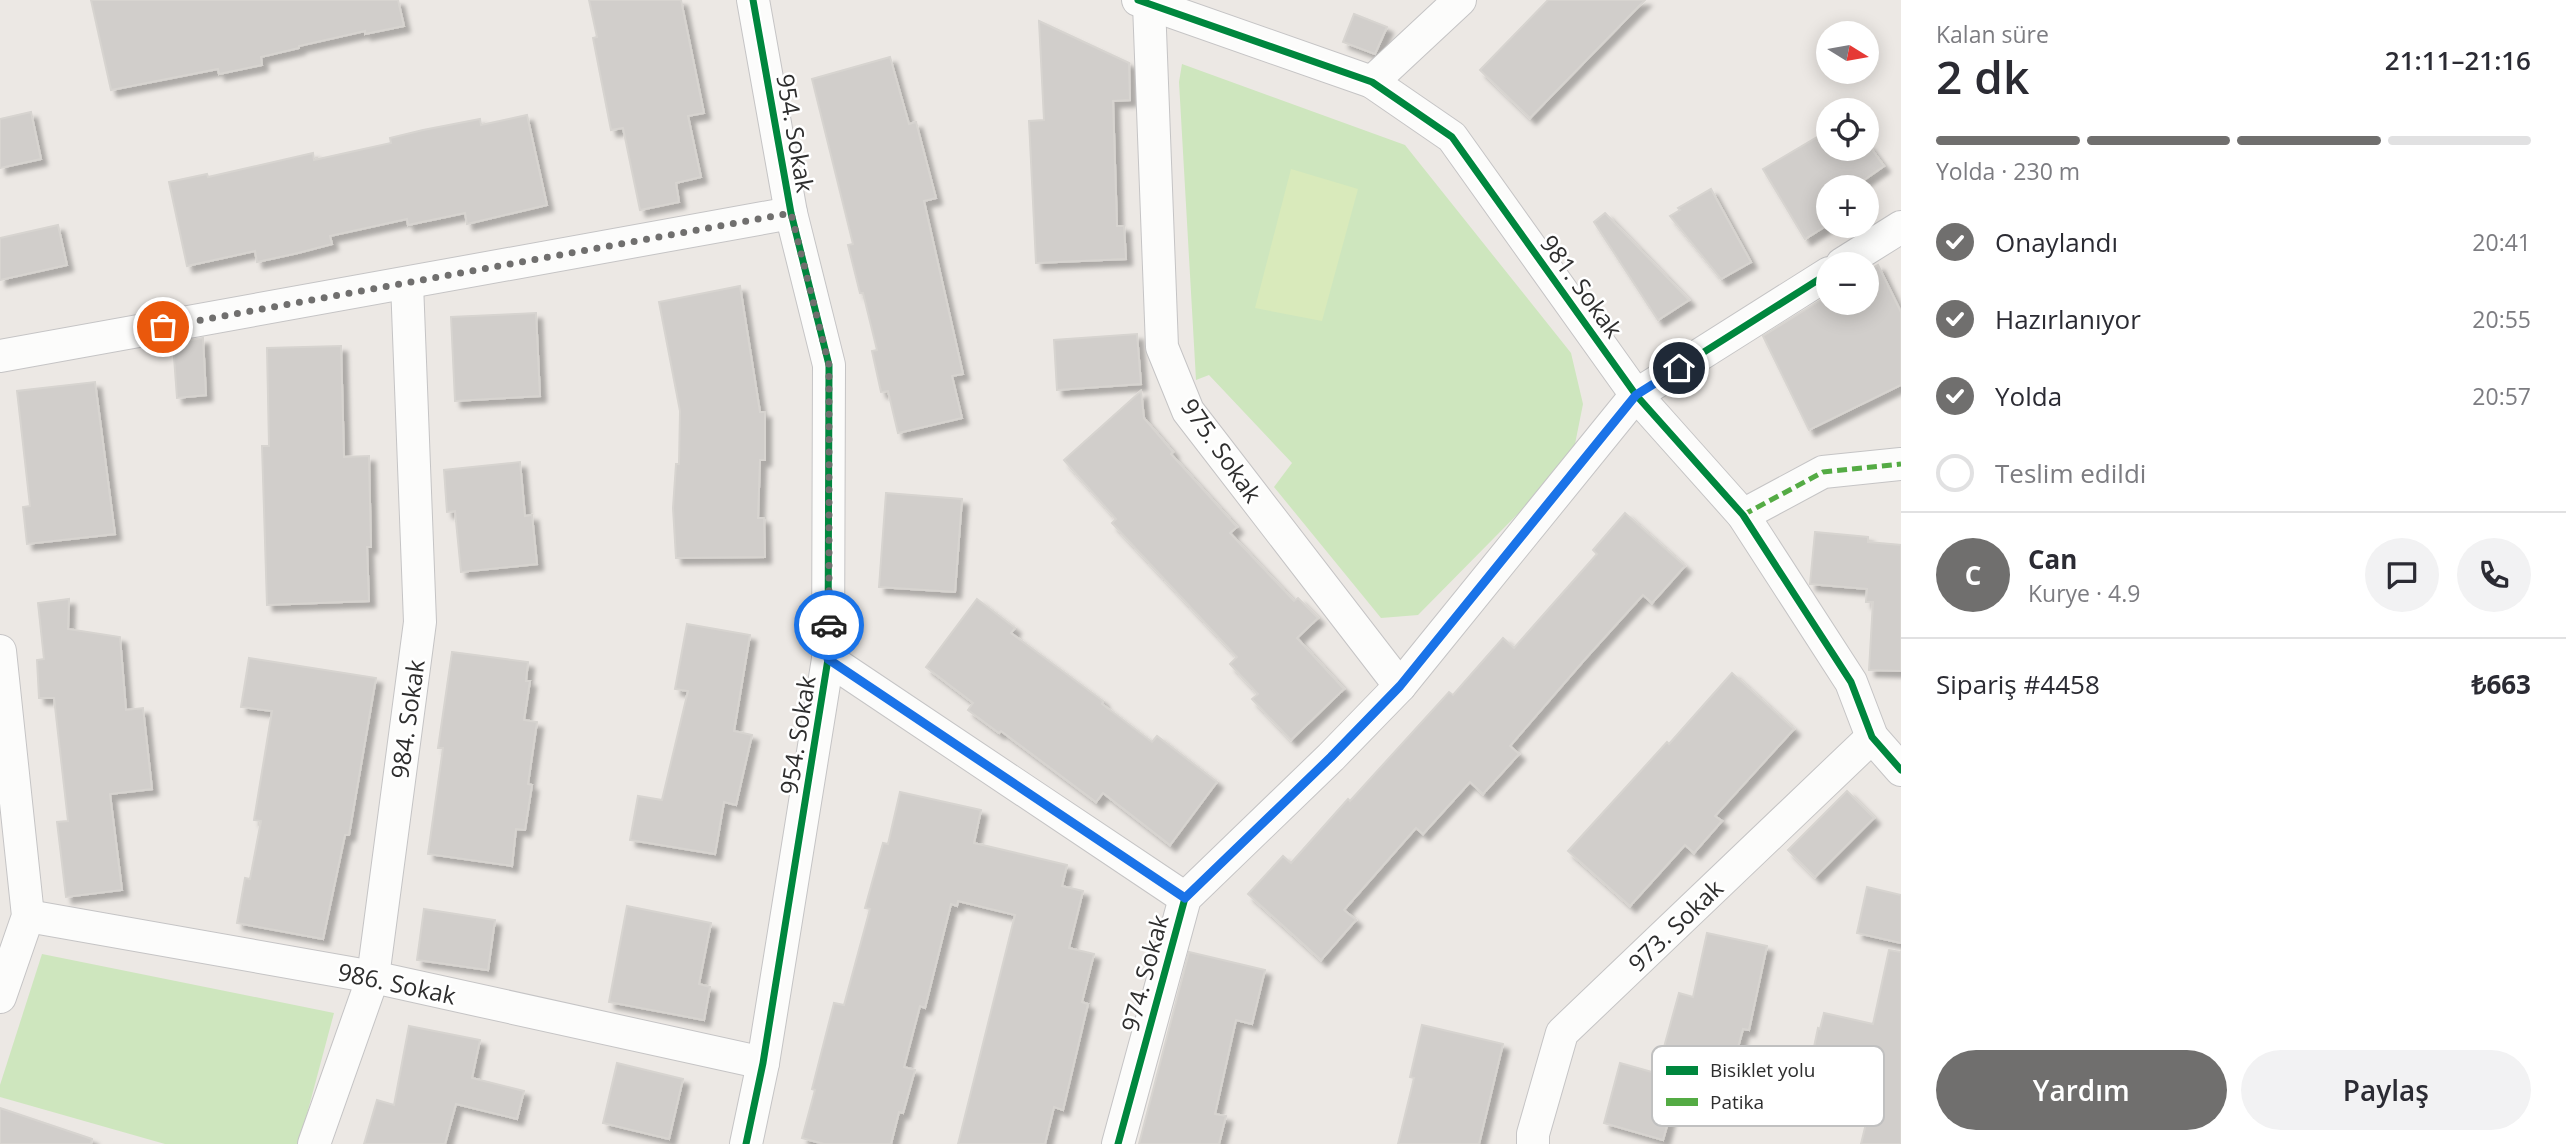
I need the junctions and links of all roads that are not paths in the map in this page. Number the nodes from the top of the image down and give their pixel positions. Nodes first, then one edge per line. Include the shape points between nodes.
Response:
1 (753, 0) edge
2 (1460, 0) edge
3 (1143, 2) edge
4 (1372, 82) junction
5 (791, 213) junction
6 (1901, 227) edge
7 (1861, 252) edge
8 (1816, 281) edge
9 (407, 283) junction
10 (0, 356) edge
11 (1636, 395) junction
12 (1901, 464) edge
13 (1743, 515) junction
14 (0, 650) edge
15 (828, 659) junction
16 (1400, 686) junction
17 (3, 696) edge
18 (1872, 737) junction
19 (1901, 770) edge
20 (1185, 898) junction
21 (28, 916) junction
22 (373, 977) junction
23 (0, 997) edge
24 (763, 1063) junction
25 (314, 1144) edge
26 (746, 1144) edge
27 (1118, 1144) edge
28 (1533, 1144) edge

1 - 5 street, 954. Sokak
2 - 4 street
3 - 4 street, 981. Sokak
3 - 16 street, 975. Sokak via 1162,347 1188,411
4 - 11 street, 981. Sokak via 1452,137
5 - 9 street
5 - 15 street, 954. Sokak via 829,365
6 - 7 street
8 - 11 street, 974. Sokak
9 - 10 street
9 - 22 street, 984. Sokak via 420,622
11 - 13 street, 981. Sokak
11 - 16 street, 974. Sokak
12 - 13 street via 1823,472
13 - 18 street, 981. Sokak via 1851,682
14 - 17 street
15 - 20 street
15 - 24 street, 954. Sokak
16 - 20 street, 974. Sokak
17 - 21 street
18 - 19 street, 981. Sokak
18 - 28 street, 973. Sokak via 1562,1033
20 - 27 street, 974. Sokak
21 - 22 street, 986. Sokak
21 - 23 street
22 - 24 street, 986. Sokak
22 - 25 street, 984. Sokak
24 - 26 street, 954. Sokak

